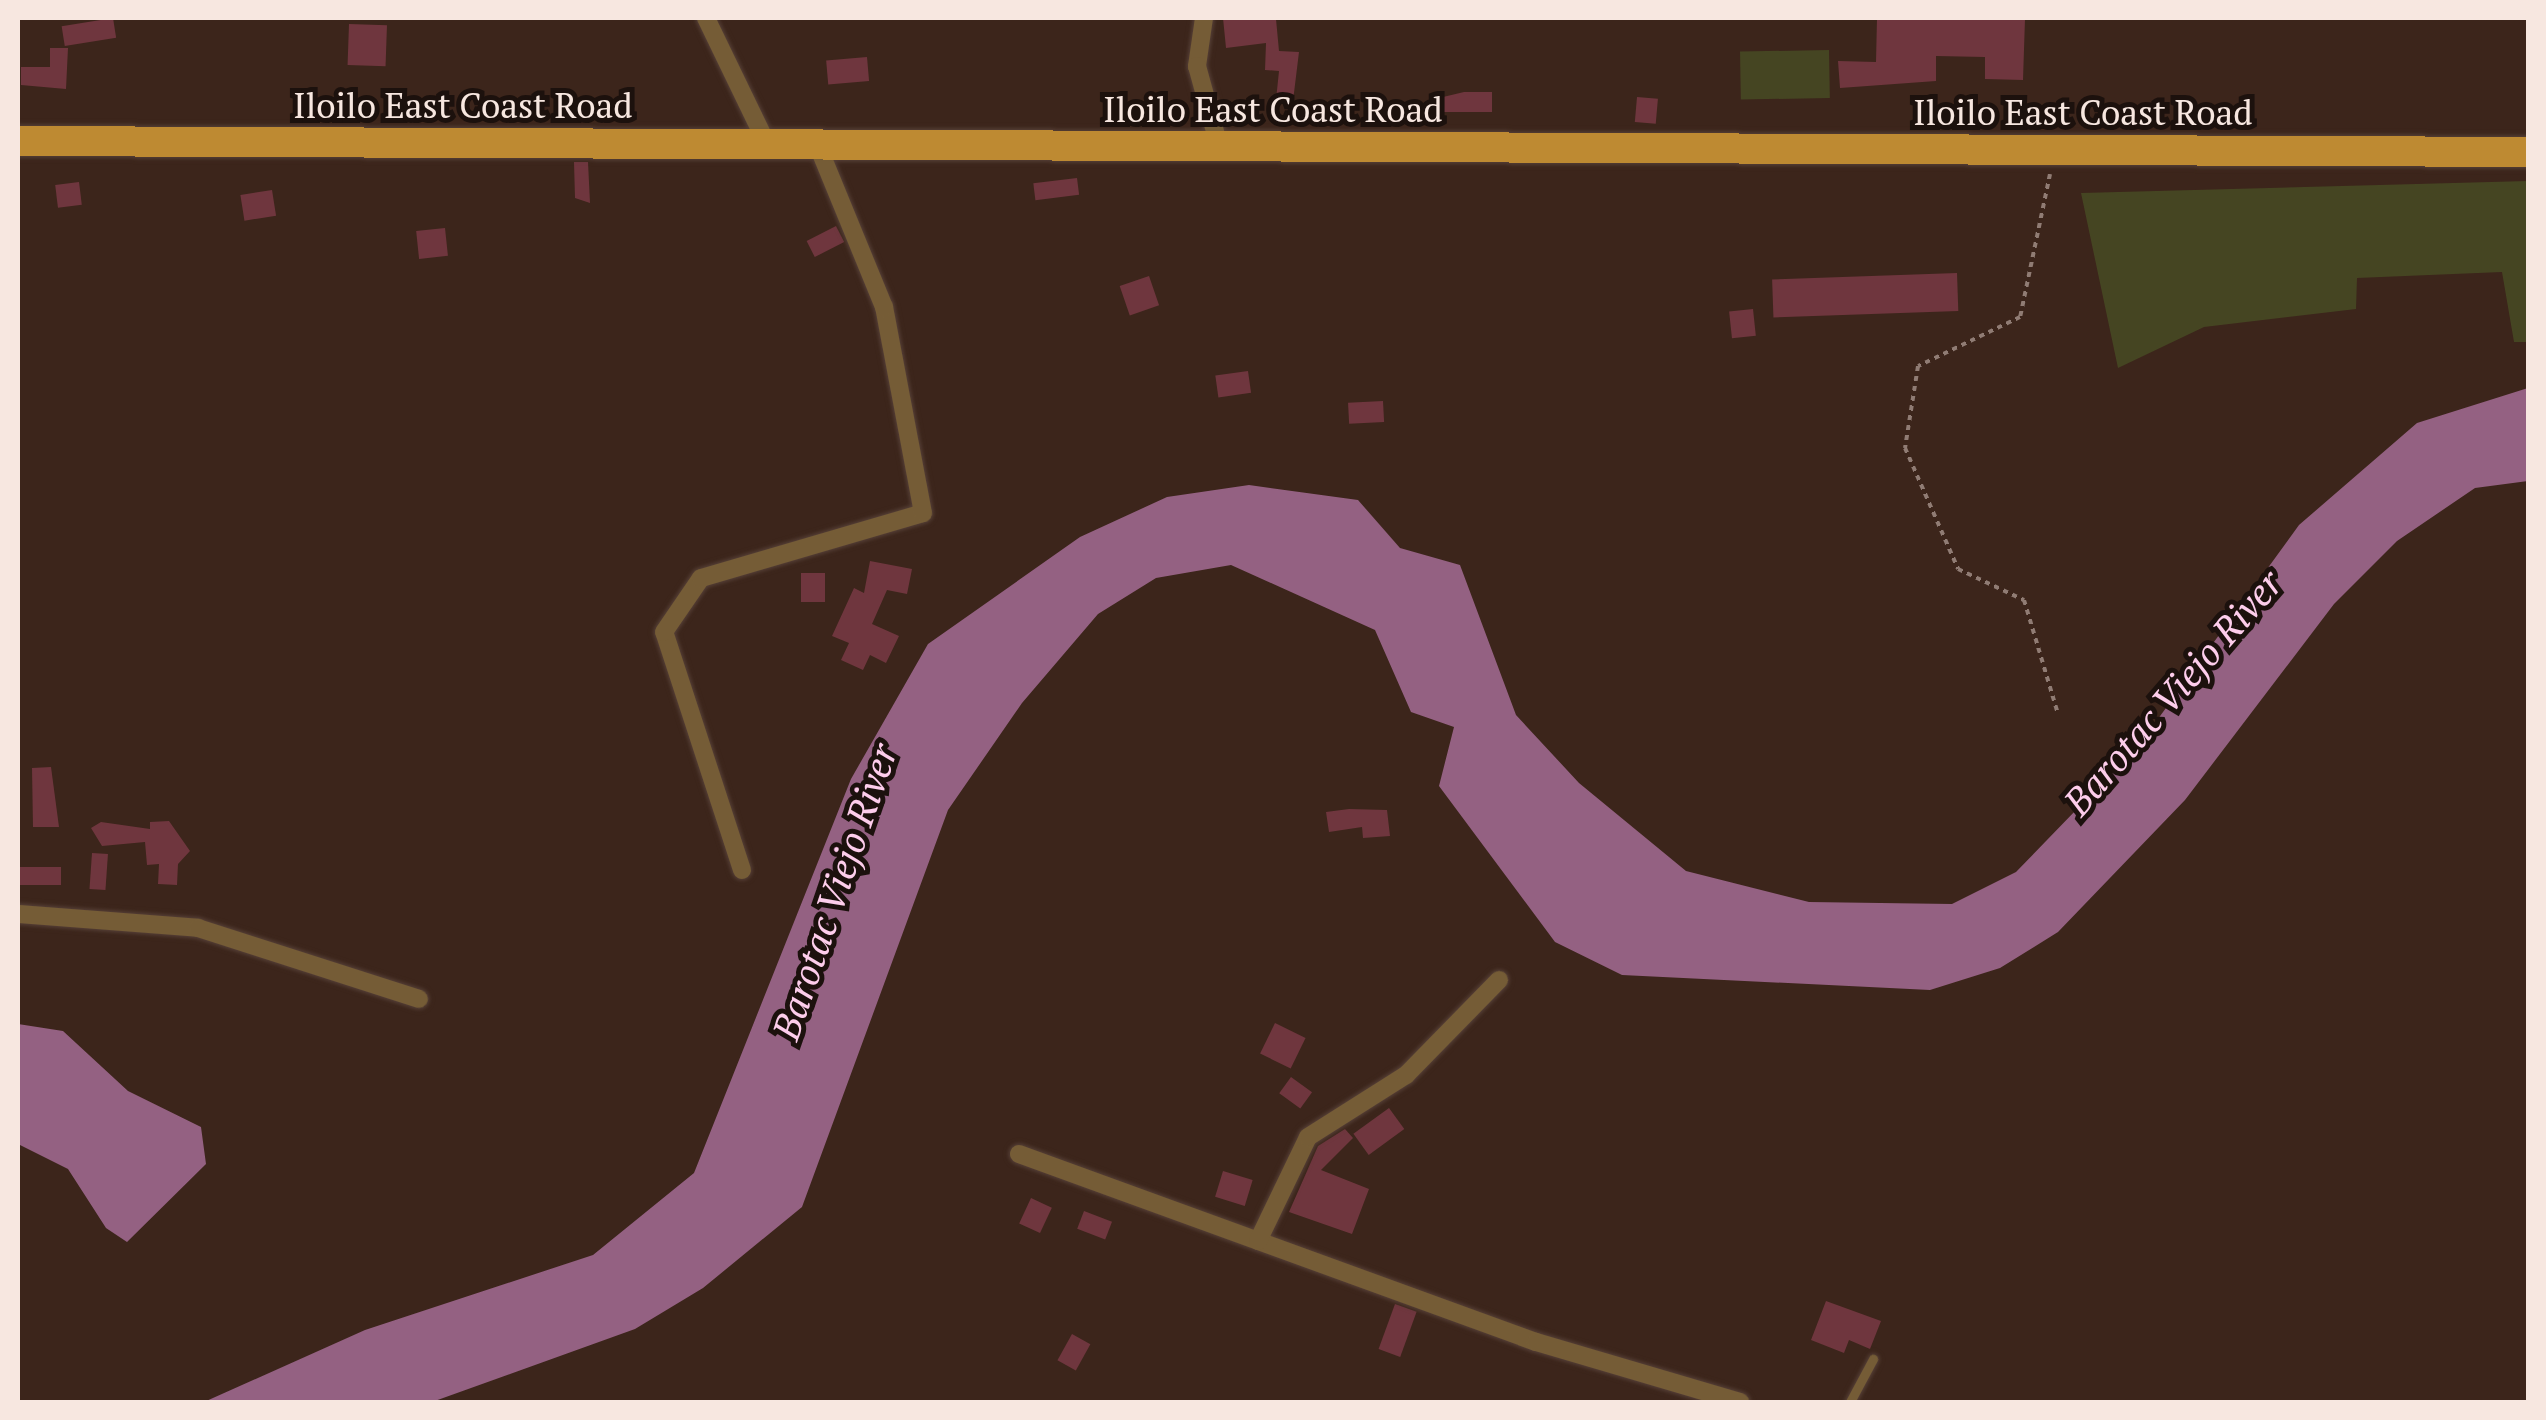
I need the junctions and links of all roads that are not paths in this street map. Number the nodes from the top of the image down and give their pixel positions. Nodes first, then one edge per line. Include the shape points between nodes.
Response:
1 (706, 18) edge
2 (1204, 18) edge
3 (18, 141) edge
4 (767, 144) junction
5 (817, 144) junction
6 (1220, 146) junction
7 (2528, 152) edge
8 (742, 870) dead end
9 (18, 914) edge
10 (1499, 980) dead end
11 (419, 1000) dead end
12 (1019, 1154) dead end
13 (1258, 1241) junction
14 (1873, 1360) dead end
15 (1740, 1402) edge
16 (1850, 1402) edge

1 - 4 street
2 - 6 street via 1197,66
3 - 4 main road, Iloilo East Coast Road
4 - 5 main road, Iloilo East Coast Road
5 - 6 main road, Iloilo East Coast Road
5 - 8 street via 884,307 923,513 701,578 664,632
6 - 7 main road, Iloilo East Coast Road
9 - 11 street via 198,928
10 - 13 street via 1406,1076 1308,1137
12 - 13 street
13 - 15 street via 1536,1342
14 - 16 lane

